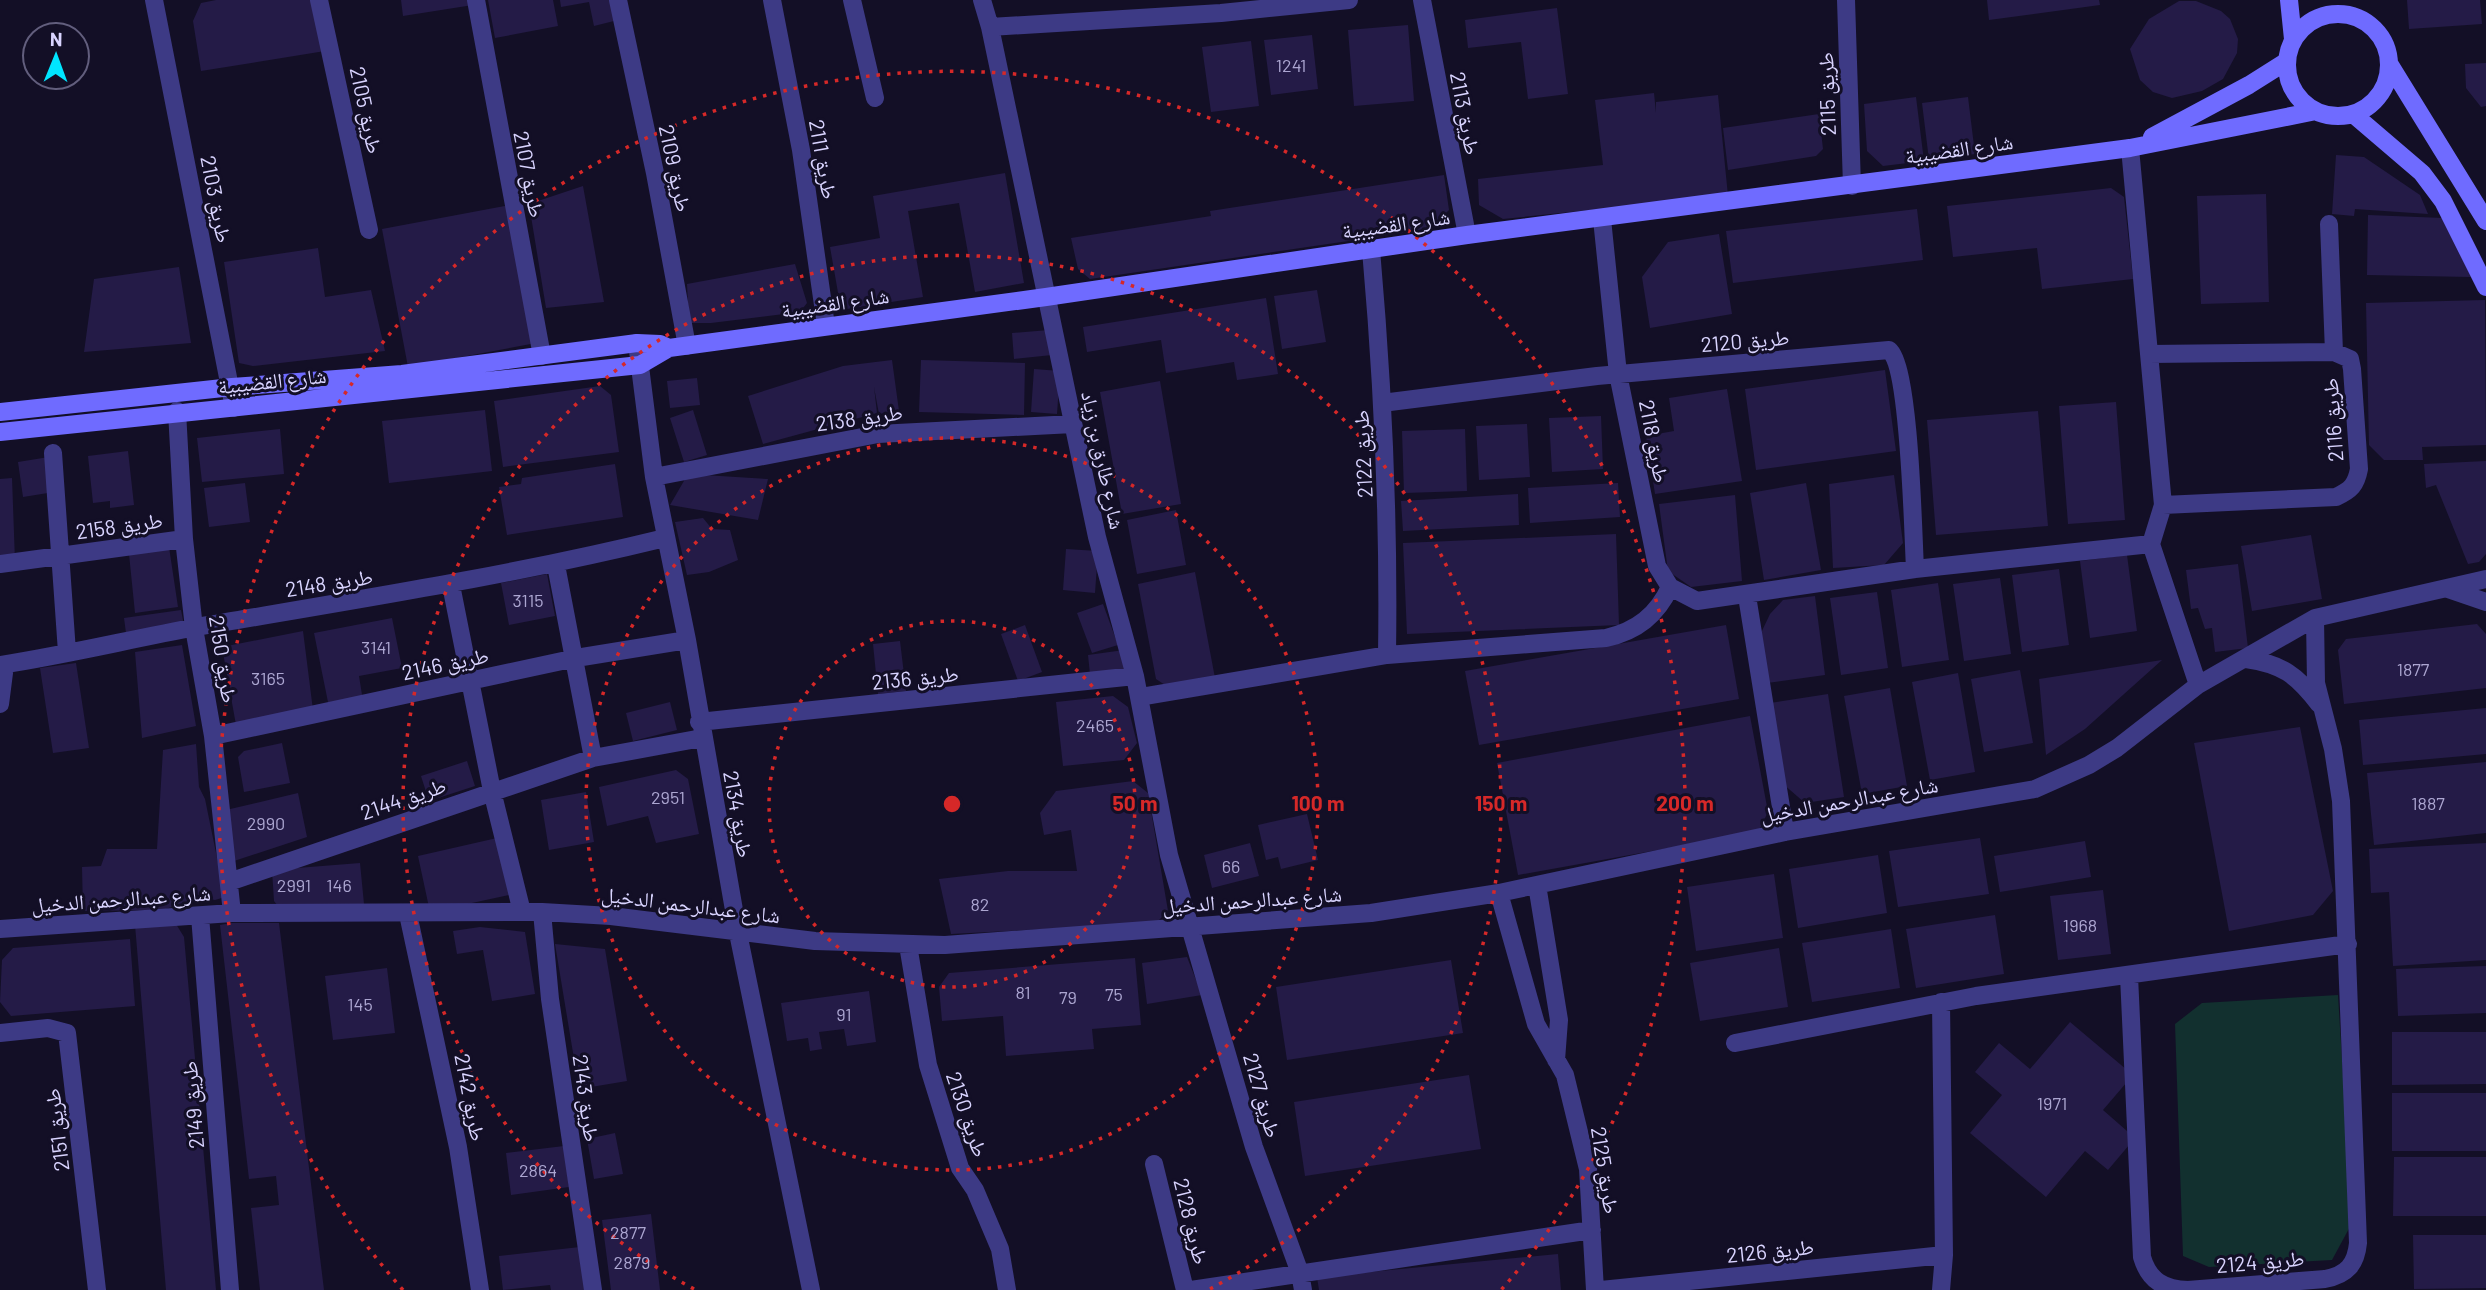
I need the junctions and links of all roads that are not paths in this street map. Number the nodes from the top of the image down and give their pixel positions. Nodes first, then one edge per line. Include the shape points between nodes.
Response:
1 (154, 0) edge
2 (320, 0) edge
3 (475, 0) edge
4 (618, 0) edge
5 (772, 0) edge
6 (852, 0) edge
7 (982, 0) edge
8 (1200, 0) edge
9 (1349, 0) edge
10 (1422, 0) edge
11 (1846, 0) edge
12 (2289, 0) edge
13 (2339, 7) edge
14 (1221, 13) junction
15 (990, 27) junction
16 (2293, 39) junction
17 (2287, 61) junction
18 (2390, 65) junction
19 (875, 98) dead end
20 (2316, 111) junction
21 (2353, 114) junction
22 (2130, 148) junction
23 (1852, 186) junction
24 (1602, 219) junction
25 (2486, 221) edge
26 (2329, 225) dead end
27 (369, 230) dead end
28 (1466, 235) junction
29 (1371, 250) junction
30 (2486, 287) edge
31 (1046, 298) junction
32 (826, 326) junction
33 (636, 343) junction
34 (678, 347) junction
35 (2334, 352) junction
36 (2149, 354) junction
37 (542, 356) junction
38 (640, 365) junction
39 (1618, 374) junction
40 (232, 387) junction
41 (175, 393) junction
42 (1382, 403) junction
43 (27, 408) junction
44 (234, 408) junction
45 (177, 411) junction
46 (0, 412) edge
47 (1073, 424) junction
48 (28, 428) junction
49 (0, 432) edge
50 (53, 453) dead end
51 (654, 477) junction
52 (2163, 505) junction
53 (665, 538) junction
54 (184, 539) junction
55 (2151, 544) junction
56 (61, 556) junction
57 (0, 564) edge
58 (556, 565) junction
59 (1916, 569) junction
60 (2486, 579) edge
61 (451, 585) junction
62 (1670, 587) junction
63 (2445, 588) junction
64 (1747, 596) junction
65 (2486, 603) edge
66 (2315, 618) junction
67 (194, 628) junction
68 (687, 640) junction
69 (67, 652) junction
70 (1387, 655) junction
71 (576, 658) junction
72 (2246, 659) junction
73 (2, 665) edge
74 (1135, 676) junction
75 (469, 682) junction
76 (2197, 685) junction
77 (1140, 697) junction
78 (0, 704) edge
79 (2319, 704) junction
80 (701, 730) junction
81 (214, 736) junction
82 (593, 758) junction
83 (492, 791) junction
84 (1785, 832) junction
85 (229, 882) junction
86 (1537, 885) junction
87 (1499, 893) junction
88 (522, 912) junction
89 (542, 912) junction
90 (232, 913) junction
91 (408, 914) junction
92 (200, 916) junction
93 (1191, 927) junction
94 (0, 929) edge
95 (738, 933) junction
96 (2348, 944) junction
97 (908, 945) junction
98 (2129, 976) junction
99 (1941, 1002) junction
100 (0, 1032) edge
101 (1735, 1043) dead end
102 (1556, 1060) junction
103 (1154, 1164) dead end
104 (1592, 1230) junction
105 (1944, 1255) junction
106 (1301, 1282) edge
107 (1230, 1287) edge
108 (97, 1290) edge
109 (230, 1290) edge
110 (480, 1290) edge
111 (593, 1290) edge
112 (811, 1290) edge
113 (1007, 1290) edge
114 (1188, 1290) edge
115 (1595, 1290) edge
116 (1601, 1290) edge
117 (1941, 1290) edge

1 - 40 street, طريق 2103
2 - 27 street, طريق 2105
3 - 37 street, طريق 2107
4 - 34 street, طريق 2109
5 - 32 street, طريق 2111 via 801,150
6 - 19 street
7 - 15 street, شارع طارق بن زياد
8 - 14 street
9 - 14 street
10 - 28 street, طريق 2113
11 - 23 street, طريق 2115
12 - 16 street
13 - 16 street via 2315,18
13 - 18 street via 2378,32
14 - 15 street
15 - 31 street, شارع طارق بن زياد
16 - 17 street
17 - 20 street via 2295,93
17 - 22 street, شارع القضيبية
18 - 21 street via 2382,92
18 - 25 street
20 - 21 street via 2334,116
20 - 22 street, شارع القضيبية
21 - 30 street via 2422,173 2443,201
22 - 23 street, شارع القضيبية
22 - 36 street
23 - 24 street, شارع القضيبية
24 - 28 street, شارع القضيبية
24 - 39 street, طريق 2118
26 - 35 street
28 - 29 street, شارع القضيبية
29 - 31 street, شارع القضيبية
29 - 42 street, طريق 2122
31 - 32 street, شارع القضيبية
31 - 47 street, شارع طارق بن زياد
32 - 34 street, شارع القضيبية
33 - 34 street, شارع القضيبية
33 - 37 street, شارع القضيبية
33 - 38 street, طريق 2134
34 - 38 street, شارع القضيبية
35 - 36 street, طريق 2116
35 - 52 street, طريق 2116 via 2350,359 2352,369 2359,469 2350,490 2336,497
36 - 52 street
37 - 40 street, شارع القضيبية via 402,374
38 - 44 street, شارع القضيبية
38 - 51 street, طريق 2134
39 - 42 street, طريق 2120
39 - 59 street, طريق 2120 via 1889,350 1899,367 1905,406
39 - 62 street, طريق 2118 via 1657,565
40 - 41 street, شارع القضيبية
40 - 44 street, طريق 2103
41 - 43 street, شارع القضيبية
41 - 45 street
42 - 70 street, طريق 2122 via 1388,525
43 - 46 street, شارع القضيبية
43 - 48 street
44 - 45 street, شارع القضيبية
45 - 48 street, شارع القضيبية
45 - 54 street, طريق 2150
47 - 51 street, طريق 2138 via 878,434
47 - 74 street, شارع طارق بن زياد via 1097,537
48 - 49 street, شارع القضيبية
50 - 56 street, طريق 2158
51 - 53 street, طريق 2134
52 - 55 street
53 - 58 street, طريق 2148
53 - 68 street, طريق 2134
54 - 56 street, طريق 2158
54 - 67 street, طريق 2150
55 - 59 street
55 - 76 street
56 - 57 street, طريق 2158
56 - 69 street, طريق 2158
58 - 61 street, طريق 2148
58 - 71 street
59 - 64 street
60 - 63 street, شارع عبدالرحمن الدخيل
61 - 67 street, طريق 2148
61 - 75 street
62 - 64 street via 1697,601
62 - 70 street via 1647,620 1624,634
63 - 65 street
63 - 66 street, شارع عبدالرحمن الدخيل
64 - 84 street
66 - 72 street, شارع عبدالرحمن الدخيل
66 - 79 street, طريق 2124
67 - 69 street, طريق 2148
67 - 81 street, طريق 2150
68 - 71 street, طريق 2146
68 - 80 street, طريق 2134
69 - 73 street, طريق 2148
70 - 77 street
71 - 75 street, طريق 2146
71 - 82 street
72 - 76 street, شارع عبدالرحمن الدخيل
72 - 79 street, طريق 2124 via 2272,663 2291,673
73 - 78 street
74 - 77 street, شارع طارق بن زياد
74 - 80 street, طريق 2136
75 - 81 street, طريق 2146
75 - 83 street
76 - 84 street, شارع عبدالرحمن الدخيل via 2117,748 2035,789
77 - 93 street, شارع طارق بن زياد via 1169,855
79 - 96 street, طريق 2124 via 2331,737 2340,801
80 - 82 street, طريق 2144
80 - 95 street, طريق 2134
81 - 85 street, طريق 2150
82 - 83 street, طريق 2144
83 - 85 street, طريق 2144
83 - 88 street
84 - 86 street, شارع عبدالرحمن الدخيل
85 - 90 street, طريق 2150
86 - 87 street, شارع عبدالرحمن الدخيل
86 - 102 street, طريق 2125 via 1559,1020
87 - 93 street, شارع عبدالرحمن الدخيل via 1371,913
87 - 102 street, طريق 2125 via 1536,1024
88 - 89 street, شارع عبدالرحمن الدخيل
88 - 91 street, شارع عبدالرحمن الدخيل
89 - 95 street, شارع عبدالرحمن الدخيل
89 - 111 street, طريق 2143 via 550,999
90 - 91 street, شارع عبدالرحمن الدخيل
90 - 92 street, شارع عبدالرحمن الدخيل
91 - 110 street, طريق 2142 via 458,1147
92 - 94 street, شارع عبدالرحمن الدخيل
92 - 109 street, طريق 2149
93 - 97 street, شارع عبدالرحمن الدخيل
93 - 106 street, طريق 2127 via 1254,1147
95 - 97 street, شارع عبدالرحمن الدخيل
95 - 112 street, طريق 2134
96 - 98 street
96 - 98 street, طريق 2124 via 2358,1243 2350,1269 2325,1279 2188,1290 2172,1289 2146,1272
97 - 113 street, طريق 2130 via 928,1065 960,1168 975,1190 1000,1249
98 - 99 street
99 - 101 street
99 - 105 street
100 - 108 street, طريق 2151 via 48,1028 67,1033
102 - 104 street, طريق 2125 via 1565,1075 1588,1169
103 - 114 street, طريق 2128
104 - 106 street
104 - 115 street, طريق 2125
105 - 116 street, طريق 2126
105 - 117 street
106 - 107 street
107 - 114 street

